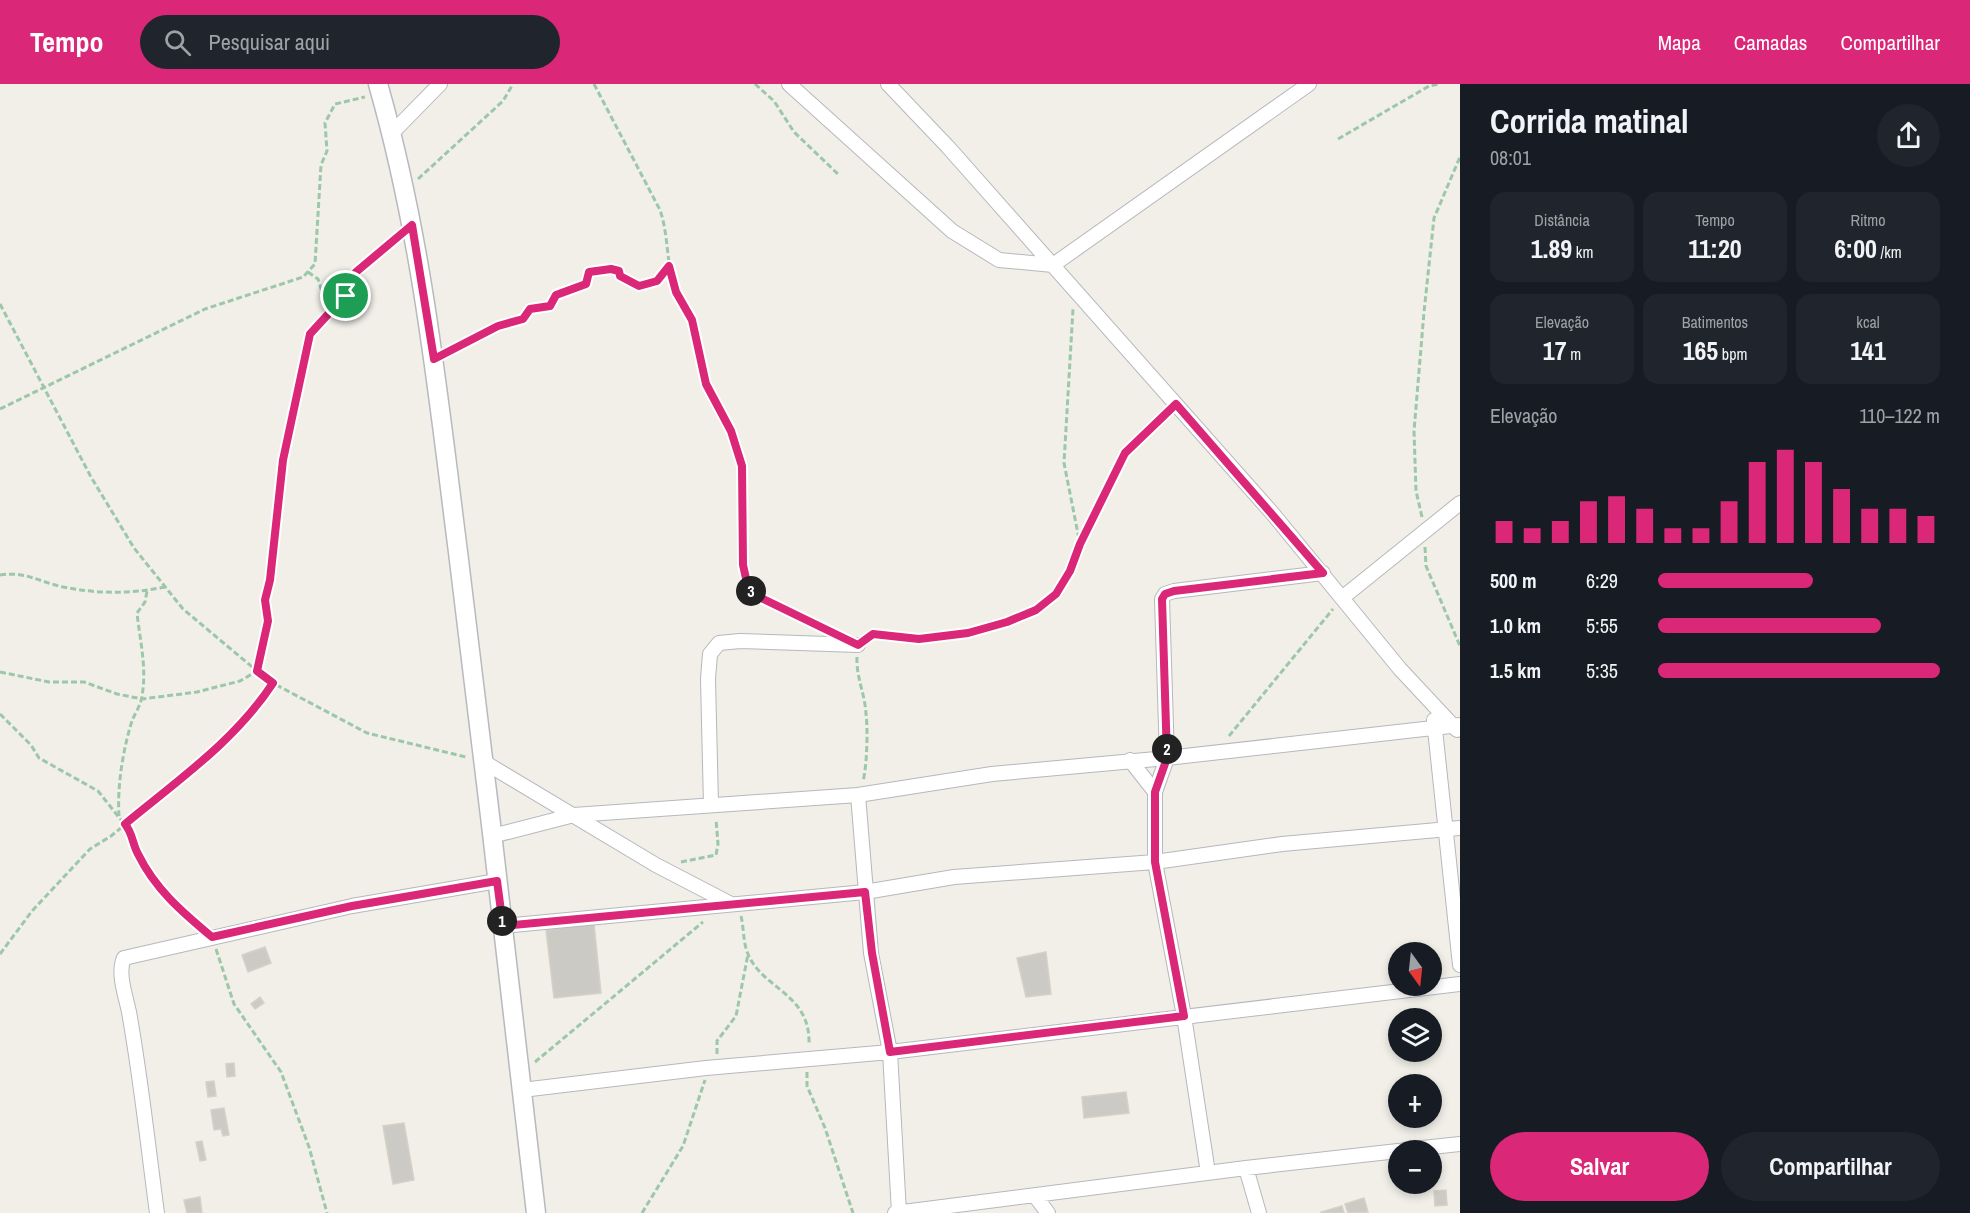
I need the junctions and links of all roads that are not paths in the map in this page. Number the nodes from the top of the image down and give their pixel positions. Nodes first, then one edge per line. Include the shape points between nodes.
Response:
1 (440, 84) edge
2 (789, 84) edge
3 (888, 84) edge
4 (1309, 84) edge
5 (379, 89) edge
6 (392, 135) junction
7 (1053, 265) junction
8 (1460, 503) edge
9 (1323, 573) junction
10 (1342, 598) junction
11 (858, 645) road end
12 (1432, 705) junction
13 (1434, 728) junction
14 (1458, 728) edge
15 (1167, 758) junction
16 (1130, 760) junction
17 (484, 762) junction
18 (1155, 792) junction
19 (858, 795) junction
20 (711, 805) junction
21 (574, 815) junction
22 (1453, 829) edge
23 (492, 836) junction
24 (1155, 862) junction
25 (497, 881) junction
26 (865, 892) junction
27 (727, 904) junction
28 (503, 926) junction
29 (1460, 965) edge
30 (1460, 984) edge
31 (1184, 1016) junction
32 (890, 1052) junction
33 (521, 1083) junction
34 (1460, 1144) edge
35 (1442, 1146) edge
36 (1388, 1152) edge
37 (1246, 1168) junction
38 (1208, 1173) junction
39 (1035, 1196) junction
40 (157, 1213) edge
41 (536, 1213) edge
42 (897, 1213) edge
43 (1048, 1213) edge
44 (1259, 1213) edge

1 - 6 street
2 - 7 street via 952,231 999,260
3 - 7 street
4 - 7 street
5 - 6 main road
6 - 17 main road via 412,225 434,359
7 - 9 street
8 - 10 street
9 - 10 street
9 - 15 street via 1165,594 1161,606
10 - 12 street
11 - 20 street via 719,643 710,654 708,679
12 - 13 street
12 - 14 street
13 - 14 street
13 - 15 street
13 - 22 street
15 - 16 street
15 - 18 street
16 - 18 street
16 - 19 street via 992,774
17 - 21 street
17 - 23 main road
18 - 24 street
19 - 20 street
19 - 26 street
20 - 21 street
21 - 23 street
21 - 27 street
22 - 24 street via 1282,844
22 - 29 street
23 - 25 main road
24 - 26 street via 954,877
24 - 31 street
25 - 28 main road
25 - 40 street via 352,906 124,958 121,966
26 - 27 street
26 - 32 street
27 - 28 street
28 - 33 main road
30 - 31 street
31 - 32 street
31 - 38 street
32 - 33 street
32 - 42 street
33 - 41 main road
34 - 35 street
36 - 37 street
37 - 38 street
37 - 44 street
38 - 39 street
39 - 42 street
39 - 43 street

